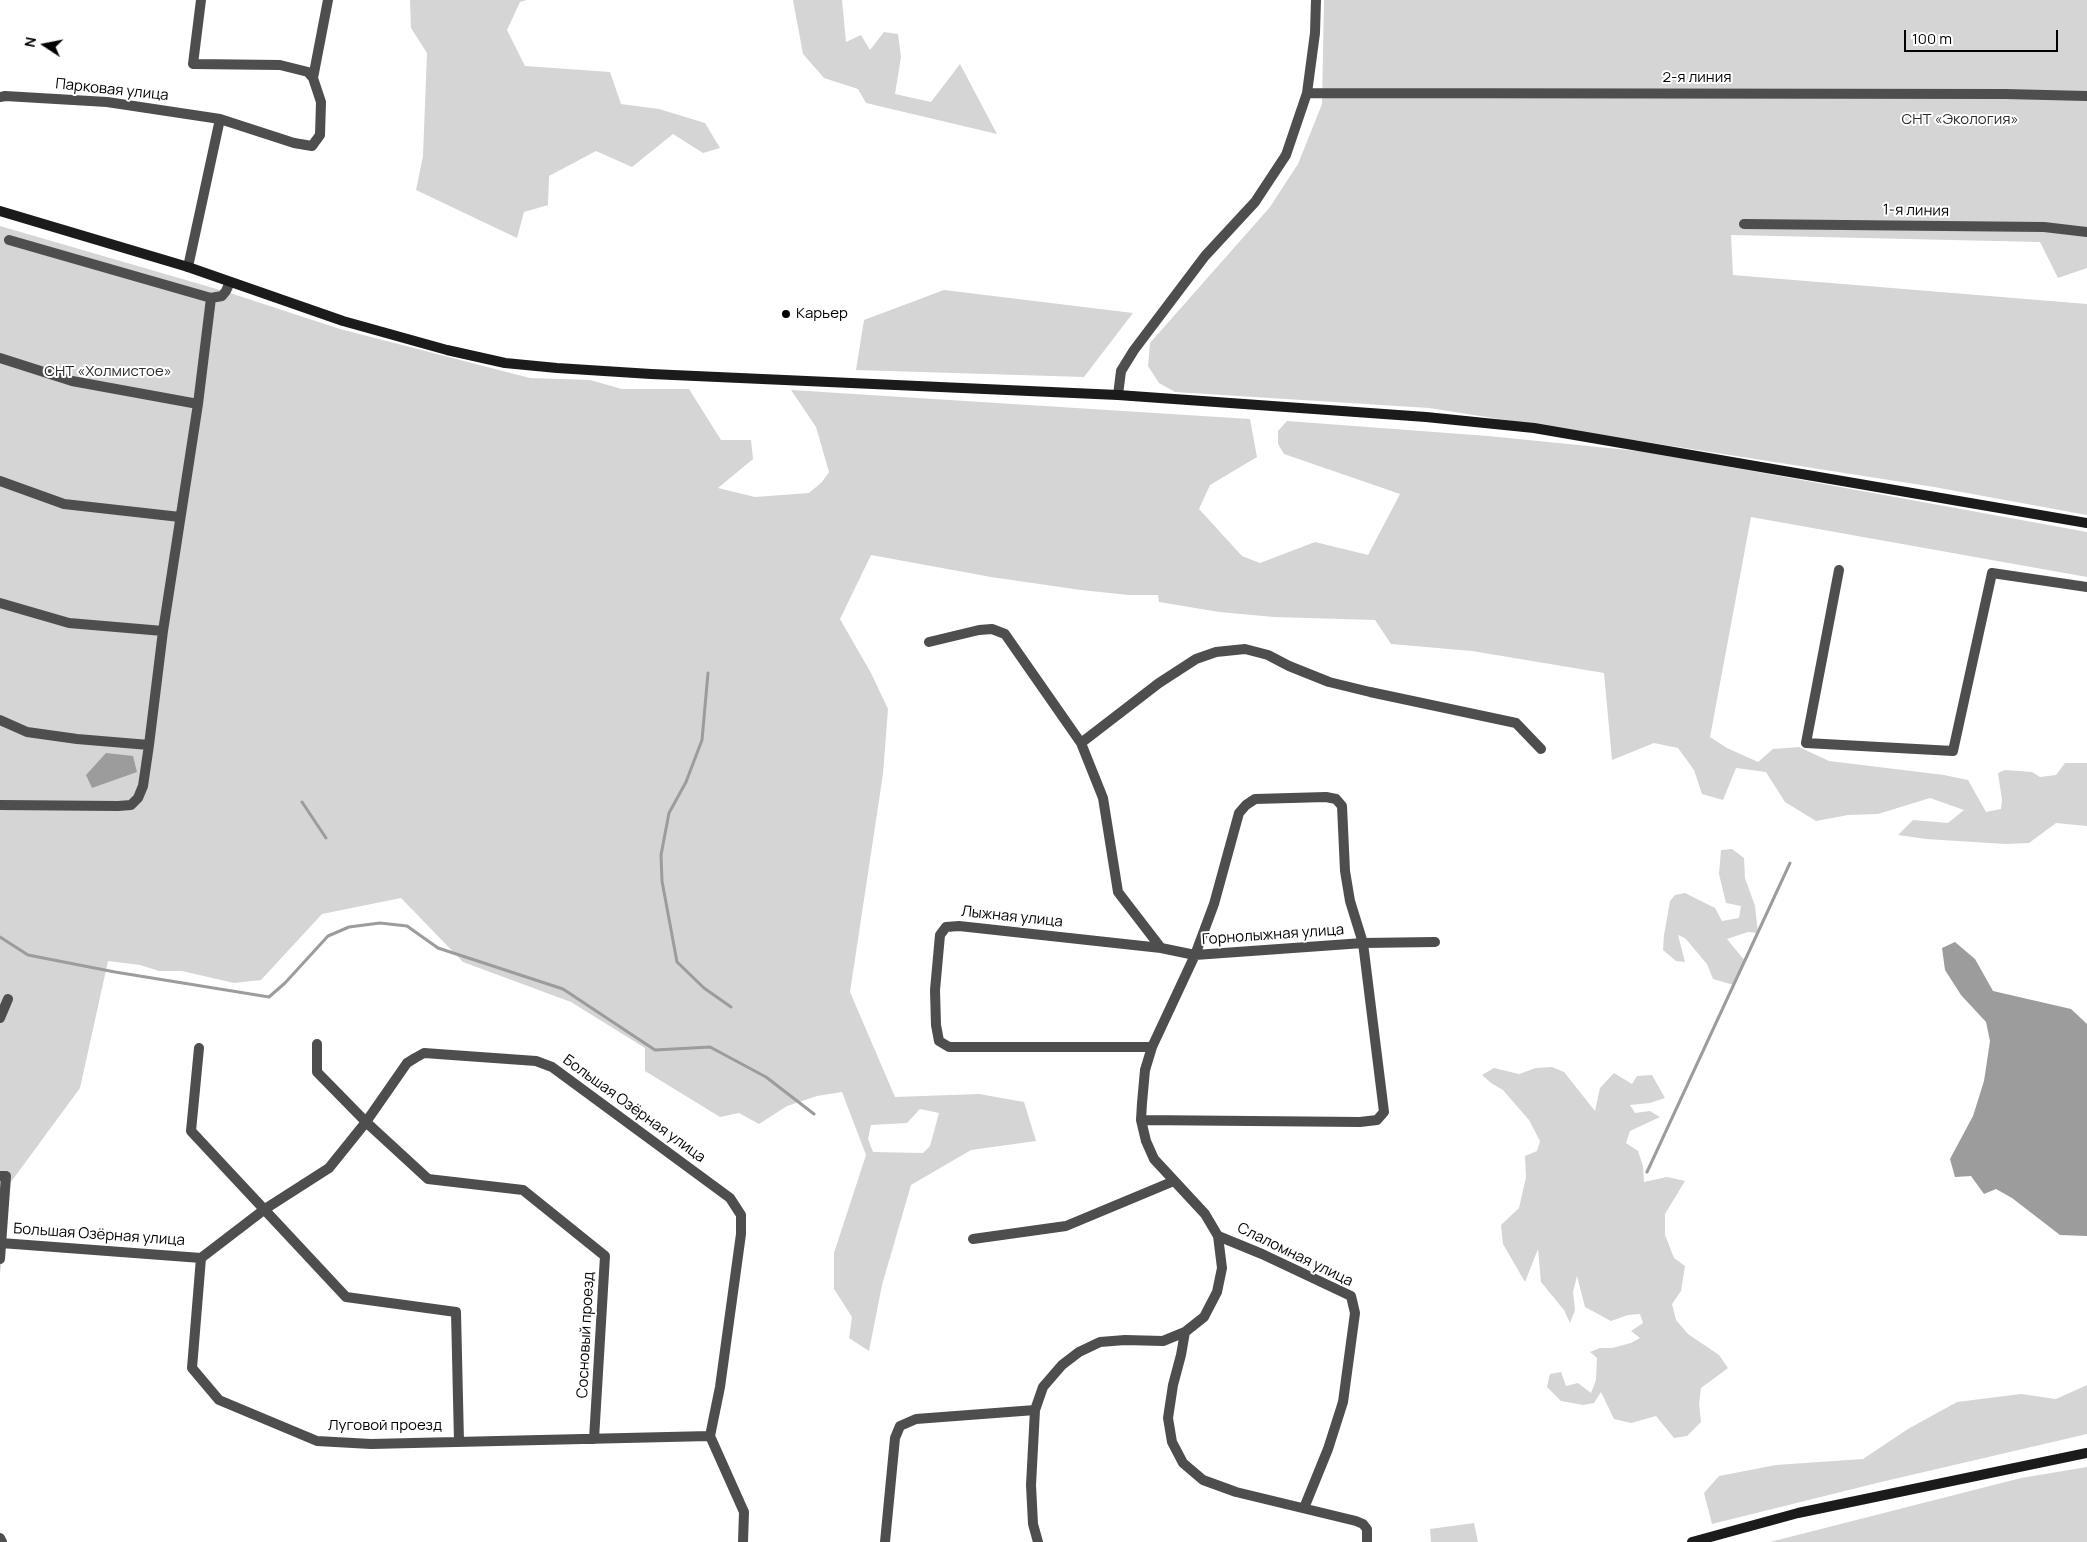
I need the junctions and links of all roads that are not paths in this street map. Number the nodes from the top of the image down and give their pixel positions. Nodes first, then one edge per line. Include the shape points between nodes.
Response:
1 (201, 0) edge
2 (328, 0) edge
3 (1316, 0) edge
4 (313, 78) junction
5 (1307, 93) junction
6 (2087, 96) edge
7 (0, 97) edge
8 (220, 120) junction
9 (0, 211) edge
10 (1744, 224) dead end
11 (2087, 232) edge
12 (9, 240) dead end
13 (188, 268) junction
14 (230, 282) junction
15 (211, 298) junction
16 (0, 358) edge
17 (1118, 395) junction
18 (198, 404) junction
19 (0, 481) edge
20 (180, 516) junction
21 (2087, 523) edge
22 (1839, 570) dead end
23 (2087, 587) edge
24 (0, 604) edge
25 (164, 630) junction
26 (929, 642) dead end
27 (0, 720) edge
28 (1081, 743) junction
29 (149, 745) junction
30 (1541, 749) dead end
31 (0, 805) edge
32 (1435, 942) dead end
33 (1363, 944) junction
34 (1161, 948) junction
35 (1196, 955) junction
36 (8, 999) dead end
37 (0, 1018) edge
38 (317, 1044) dead end
39 (1152, 1047) junction
40 (199, 1048) dead end
41 (1141, 1120) junction
42 (366, 1122) junction
43 (0, 1176) edge
44 (1174, 1181) junction
45 (265, 1210) junction
46 (1218, 1236) junction
47 (973, 1239) dead end
48 (2, 1243) junction
49 (201, 1258) junction
50 (0, 1259) edge
51 (1185, 1332) junction
52 (1035, 1410) junction
53 (710, 1436) junction
54 (594, 1439) junction
55 (459, 1442) junction
56 (2087, 1453) edge
57 (1304, 1508) junction
58 (0, 1538) edge
59 (2, 1542) edge
60 (744, 1542) edge
61 (885, 1542) edge
62 (1038, 1542) edge
63 (1367, 1542) edge
64 (1692, 1542) edge

1 - 4 street via 192,64 280,65 308,72
2 - 4 street
3 - 5 street
4 - 8 street, Парковая улица via 321,102 320,134 312,146
5 - 6 street, 2-я линия
5 - 17 street via 1286,155 1254,202 1205,256 1134,350 1121,371
7 - 8 street, Парковая улица via 107,102
8 - 13 street
9 - 13 main road
10 - 11 street, 1-я линия via 2044,227
12 - 15 street
13 - 14 main road
14 - 15 street via 222,296
14 - 17 main road via 343,320 505,363 652,374
15 - 18 street
16 - 18 street via 72,381
17 - 21 main road via 1534,428
18 - 20 street
19 - 20 street via 64,504
20 - 25 street
22 - 23 street via 1806,743 1953,751 1992,572
24 - 25 street via 69,623
25 - 29 street
26 - 28 street via 992,629 1005,634
27 - 29 street via 27,732
28 - 30 street via 1196,659 1216,652 1245,649 1268,655 1329,682 1516,723
28 - 34 street via 1103,798 1118,892
29 - 31 street via 143,786 131,805
32 - 33 street, Горнолыжная улица
33 - 35 street, Горнолыжная улица
33 - 35 street, Горнолыжная улица via 1345,871 1342,806 1336,799 1326,797 1255,799 1239,813
33 - 41 street, Горнолыжная улица via 1384,1112 1377,1120
34 - 35 street, Лыжная улица
34 - 39 street, Лыжная улица via 959,926 946,927 940,935 935,990 936,1025 939,1041 949,1047
35 - 39 street
36 - 37 street
38 - 42 street, Сосновый проезд via 317,1072
39 - 41 street via 1145,1070
40 - 45 street via 191,1131
41 - 44 street via 1154,1159
42 - 45 street, Большая Озёрная улица via 329,1168
42 - 53 street, Большая Озёрная улица via 407,1063 424,1053 536,1061 552,1067 730,1198 741,1215 741,1234
42 - 54 street, Сосновый проезд via 428,1179 523,1190 605,1256
43 - 48 street via 6,1176
44 - 46 street via 1205,1214
44 - 47 street via 1066,1226
45 - 49 street, Большая Озёрная улица
45 - 55 street via 346,1297 456,1312
46 - 51 street via 1222,1268 1217,1292 1204,1317
46 - 57 street, Слаломная улица via 1351,1296 1355,1313 1342,1402 1328,1450
48 - 49 street, Большая Озёрная улица
48 - 50 street
49 - 55 street, Луговой проезд via 192,1368 219,1400 317,1441 371,1444
51 - 52 street via 1164,1341 1100,1342 1079,1352 1062,1365 1044,1387
51 - 57 street via 1168,1418 1172,1442 1183,1463 1203,1480 1236,1492
52 - 61 street via 916,1419 900,1426 895,1438
52 - 62 street via 1031,1485 1033,1524
53 - 54 street, Луговой проезд
53 - 60 street via 744,1512
54 - 55 street, Луговой проезд
56 - 64 main road via 1798,1513
57 - 63 street via 1363,1524
58 - 59 street

